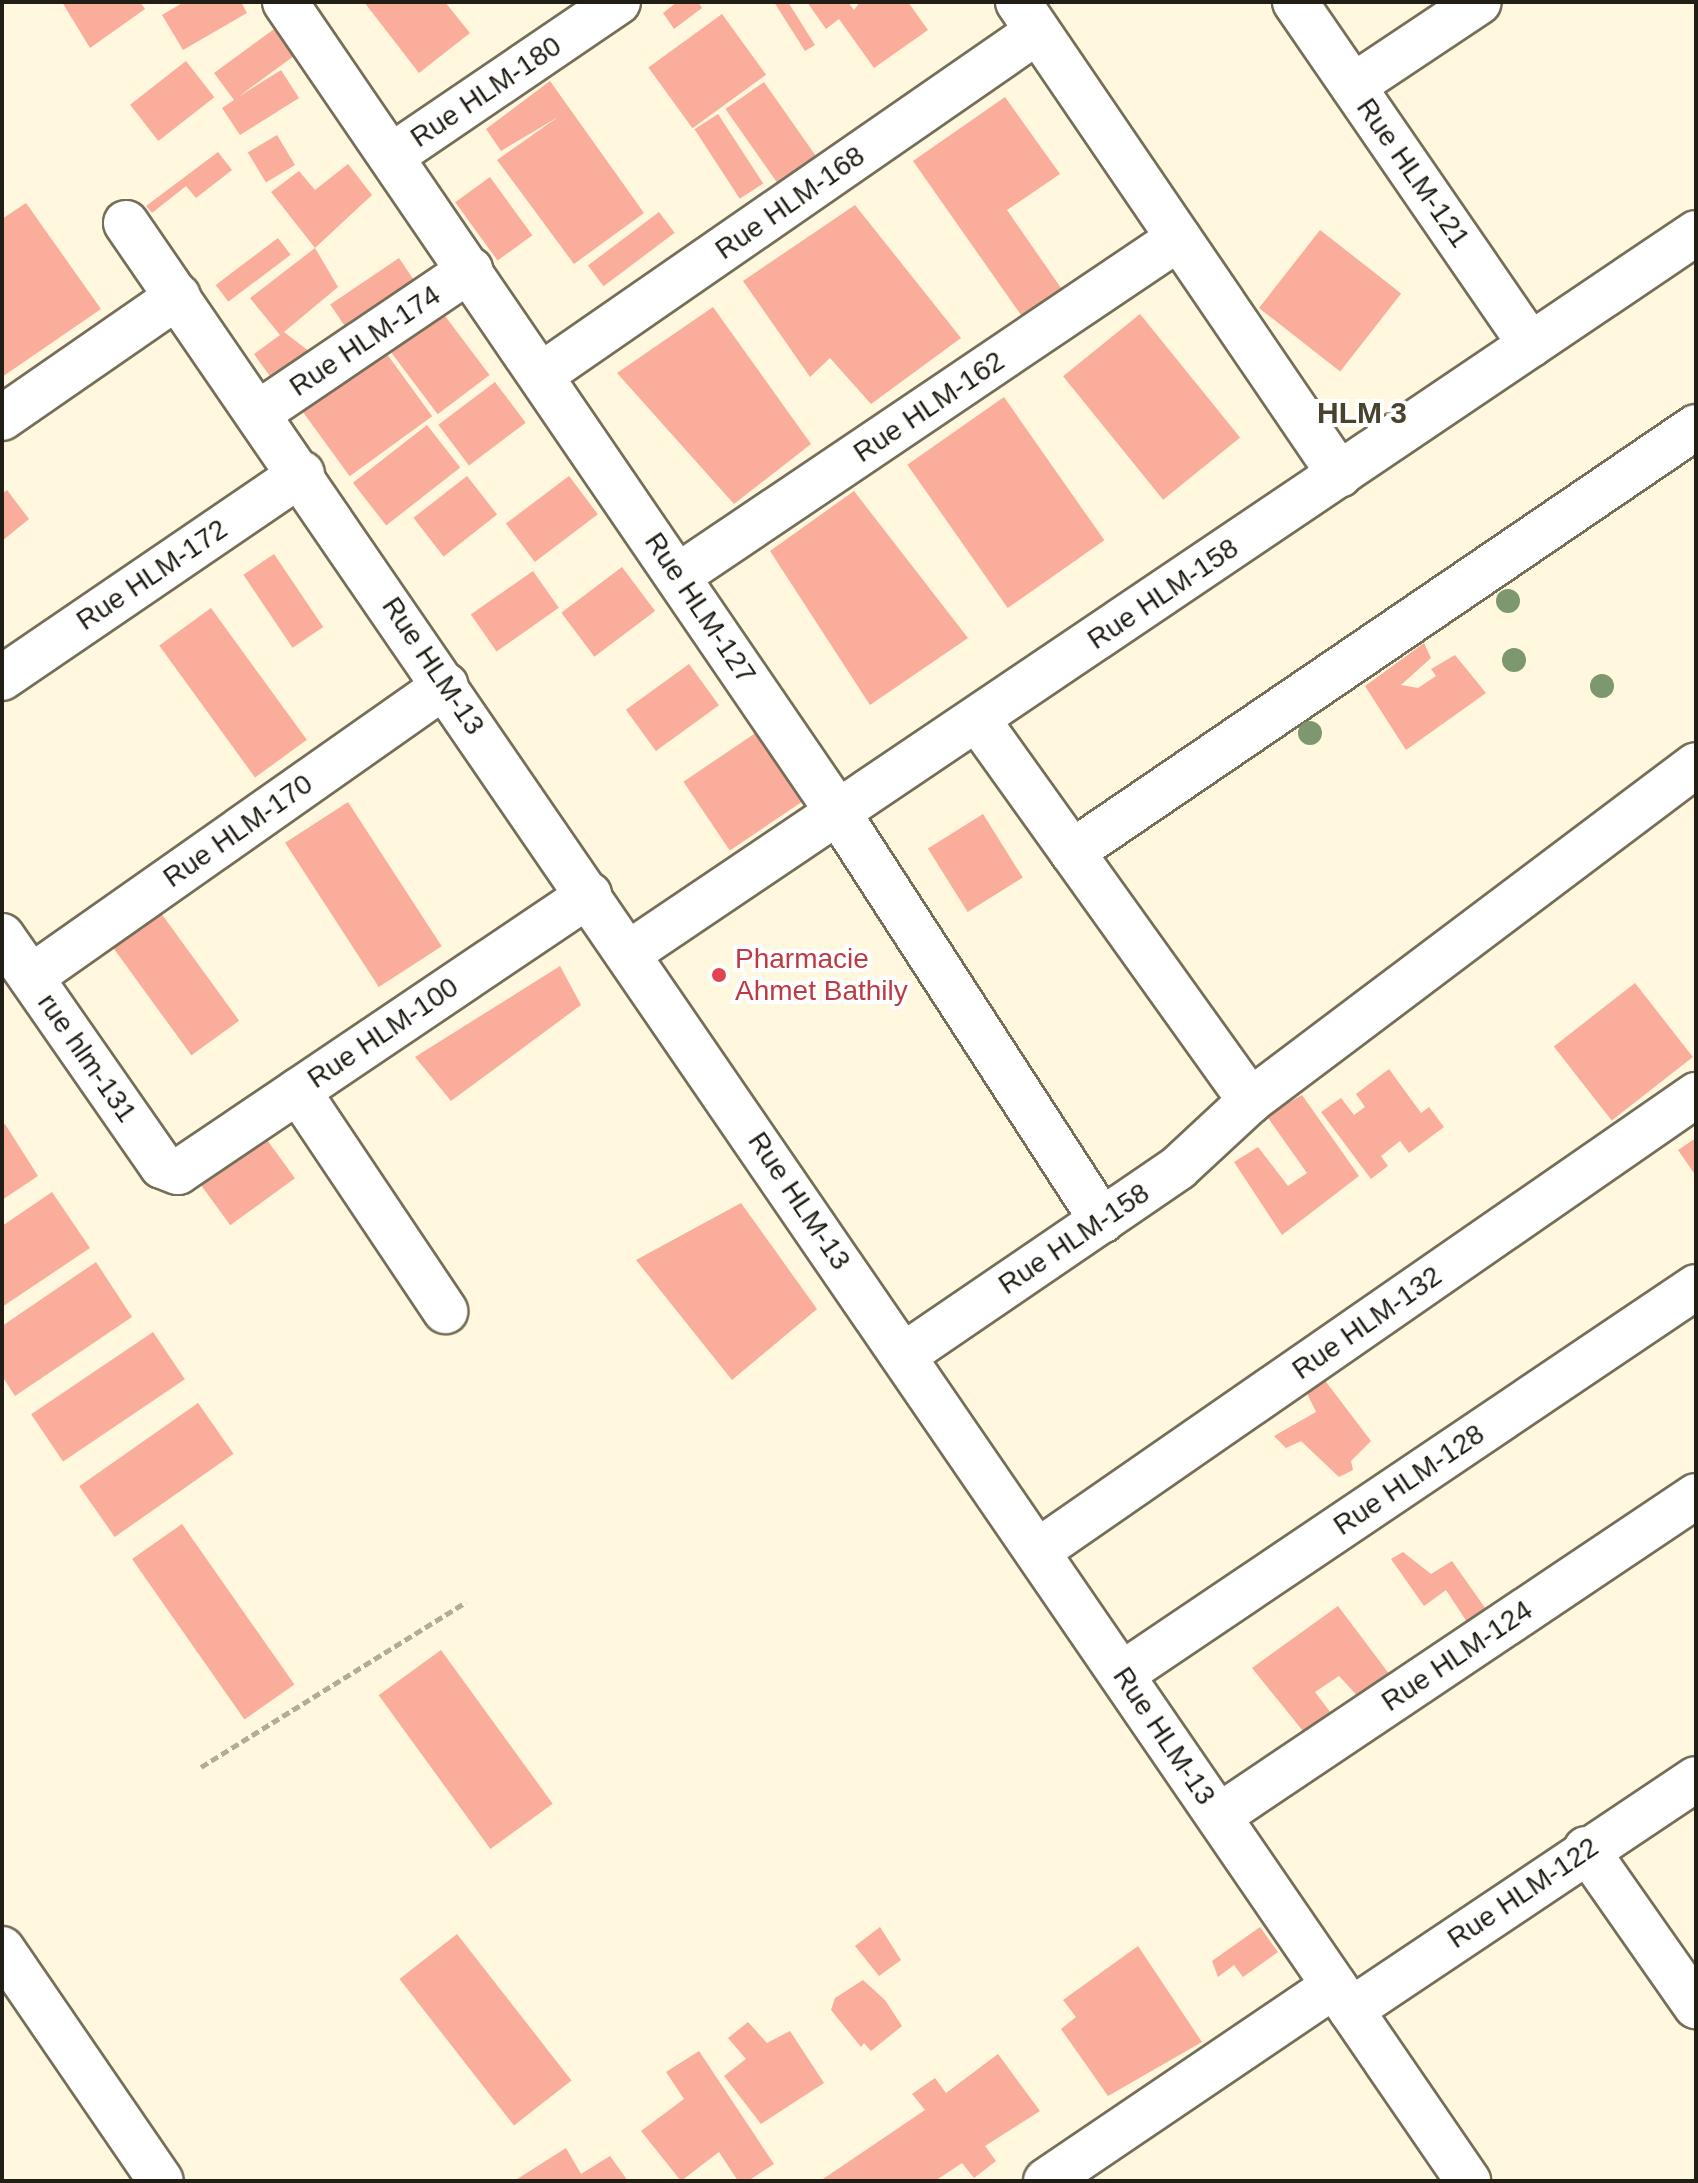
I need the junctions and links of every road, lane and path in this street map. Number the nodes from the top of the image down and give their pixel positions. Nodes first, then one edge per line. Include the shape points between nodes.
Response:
1 (285, 2) edge
2 (618, 2) edge
3 (1295, 2) edge
4 (1479, 2) edge
5 (1028, 16) edge
6 (1353, 86) junction
7 (393, 155) junction
8 (126, 223) dead end
9 (1696, 233) edge
10 (1179, 238) junction
11 (470, 270) junction
12 (178, 296) junction
13 (1531, 345) junction
14 (541, 375) junction
15 (260, 412) junction
16 (2, 418) edge
17 (1696, 427) edge
18 (302, 473) junction
19 (1340, 475) junction
20 (678, 576) junction
21 (2, 678) edge
22 (446, 685) junction
23 (977, 719) junction
24 (1696, 765) edge
25 (837, 811) junction
26 (1072, 852) junction
27 (589, 895) junction
28 (2, 936) edge
29 (629, 953) junction
30 (31, 977) junction
31 (298, 1091) junction
32 (1696, 1095) edge
33 (1250, 1101) junction
34 (178, 1172) joint
35 (1102, 1221) junction
36 (1696, 1287) edge
37 (445, 1311) dead end
38 (904, 1355) junction
39 (1696, 1496) edge
40 (1038, 1551) junction
41 (466, 1602) dead end
42 (1122, 1674) junction
43 (201, 1767) dead end
44 (1696, 1779) edge
45 (1219, 1816) junction
46 (1586, 1849) junction
47 (2, 1949) edge
48 (1343, 1998) junction
49 (1696, 2006) edge
50 (161, 2181) edge
51 (1046, 2181) edge
52 (1468, 2181) edge

1 - 7 street, Rue HLM-127
2 - 7 street, Rue HLM-180
3 - 6 street, Rue HLM-121
4 - 6 street
5 - 10 street
5 - 14 street, Rue HLM-168
6 - 13 street, Rue HLM-121
7 - 11 street, Rue HLM-127
8 - 12 street, Rue HLM-13
9 - 13 street, Rue HLM-158
10 - 19 street
10 - 20 street, Rue HLM-162
11 - 14 street, Rue HLM-127
11 - 15 street, Rue HLM-174
12 - 15 street, Rue HLM-13
12 - 16 street
13 - 19 street, Rue HLM-158
14 - 20 street, Rue HLM-127
15 - 18 street, Rue HLM-13
17 - 26 street
18 - 21 street, Rue HLM-172
18 - 22 street, Rue HLM-13
19 - 23 street, Rue HLM-158
20 - 25 street, Rue HLM-127
22 - 27 street, Rue HLM-13
22 - 30 street, Rue HLM-170
23 - 25 street, Rue HLM-158
23 - 26 street
24 - 33 street, Rue HLM-158
25 - 29 street, Rue HLM-158
25 - 35 street, Rue HLM-127
26 - 33 street
27 - 29 street, Rue HLM-13
27 - 31 street, Rue HLM-100
28 - 30 street, rue hlm-131
29 - 38 street, Rue HLM-13
30 - 34 street, rue hlm-131 via 162,1166
31 - 34 street, Rue HLM-100
31 - 37 street
32 - 40 street, Rue HLM-132
33 - 35 street, Rue HLM-158 via 1178,1168
35 - 38 street, Rue HLM-158
36 - 42 street, Rue HLM-128
38 - 40 street, Rue HLM-13
39 - 45 street, Rue HLM-124
40 - 42 street, Rue HLM-13
41 - 43 path
42 - 45 street, Rue HLM-13
44 - 46 street, Rue HLM-122
45 - 48 street, Rue HLM-13
46 - 48 street, Rue HLM-122
46 - 49 street
47 - 50 street
48 - 51 street, Rue HLM-122
48 - 52 street, Rue HLM-13

